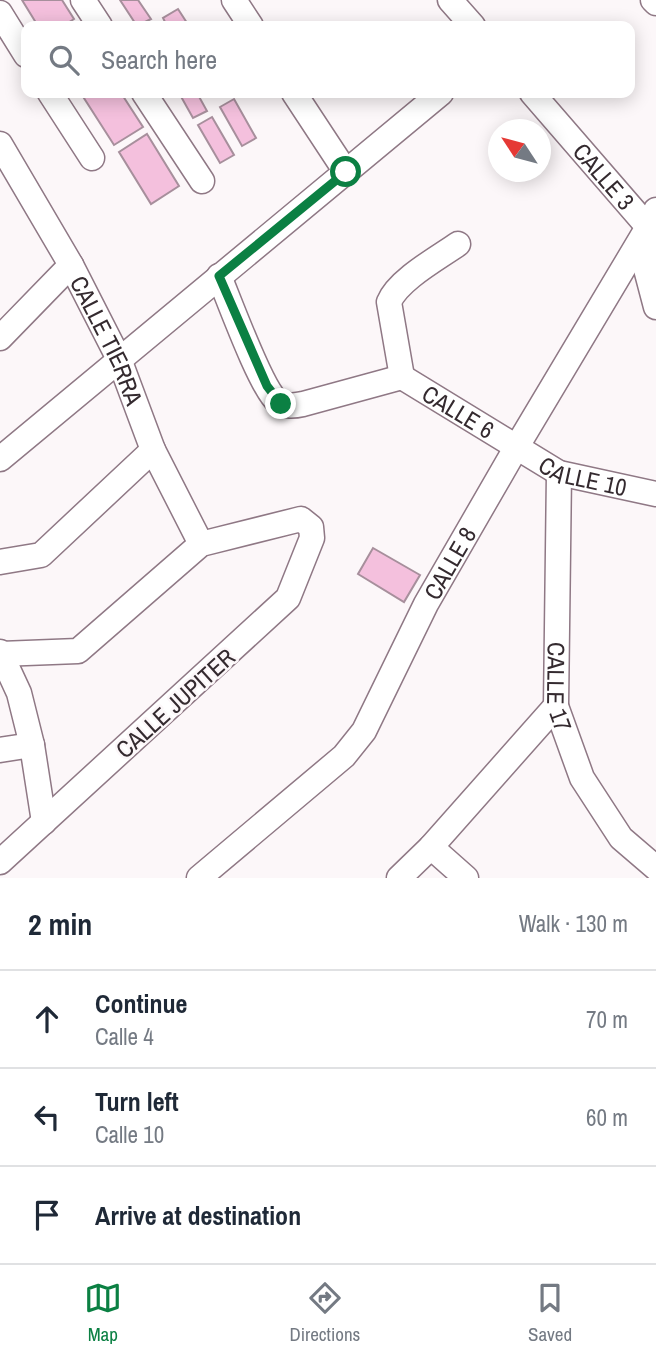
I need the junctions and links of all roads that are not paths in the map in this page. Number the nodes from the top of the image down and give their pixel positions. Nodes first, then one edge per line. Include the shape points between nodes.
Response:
1 (83, 0) edge
2 (234, 0) edge
3 (450, 0) edge
4 (0, 13) edge
5 (97, 21) edge
6 (248, 21) edge
7 (469, 21) edge
8 (21, 47) edge
9 (53, 98) edge
10 (147, 98) edge
11 (297, 98) edge
12 (434, 98) edge
13 (536, 98) edge
14 (0, 144) edge
15 (92, 158) dead end
16 (346, 172) junction
17 (202, 181) dead end
18 (652, 218) edge
19 (458, 244) dead end
20 (71, 265) junction
21 (219, 276) junction
22 (656, 307) edge
23 (0, 338) edge
24 (118, 359) junction
25 (402, 377) junction
26 (516, 448) junction
27 (153, 450) junction
28 (0, 459) edge
29 (559, 473) junction
30 (656, 494) edge
31 (201, 544) junction
32 (0, 562) edge
33 (0, 654) edge
34 (556, 706) junction
35 (32, 745) junction
36 (0, 750) edge
37 (44, 822) junction
38 (431, 847) junction
39 (0, 862) edge
40 (656, 868) edge
41 (199, 878) edge
42 (399, 878) edge
43 (466, 878) edge

1 - 5 street
2 - 6 street
3 - 7 street
4 - 8 street
9 - 15 street
10 - 17 street
11 - 16 street
12 - 16 street
13 - 18 street, CALLE 3
14 - 20 street, CALLE TIERRA
16 - 21 street
18 - 22 street via 646,269
18 - 26 street, CALLE 8
19 - 25 street via 390,298
20 - 23 street
20 - 24 street, CALLE TIERRA
21 - 24 street
21 - 25 street via 267,386 281,404 303,404
24 - 27 street, CALLE TIERRA
24 - 28 street
25 - 26 street, CALLE 6
26 - 29 street, CALLE 10
26 - 41 street, CALLE 8 via 426,604 364,731 344,756
27 - 31 street, CALLE TIERRA
27 - 32 street via 41,555
29 - 30 street, CALLE 10
29 - 34 street, CALLE 17
31 - 33 street via 78,652
31 - 37 street, CALLE JUPITER via 300,519 311,527 312,538 288,598
33 - 35 street via 19,693
34 - 38 street
34 - 40 street, CALLE 17 via 582,778 621,838
35 - 36 street
35 - 37 street
37 - 39 street, CALLE JUPITER
38 - 42 street
38 - 43 street

